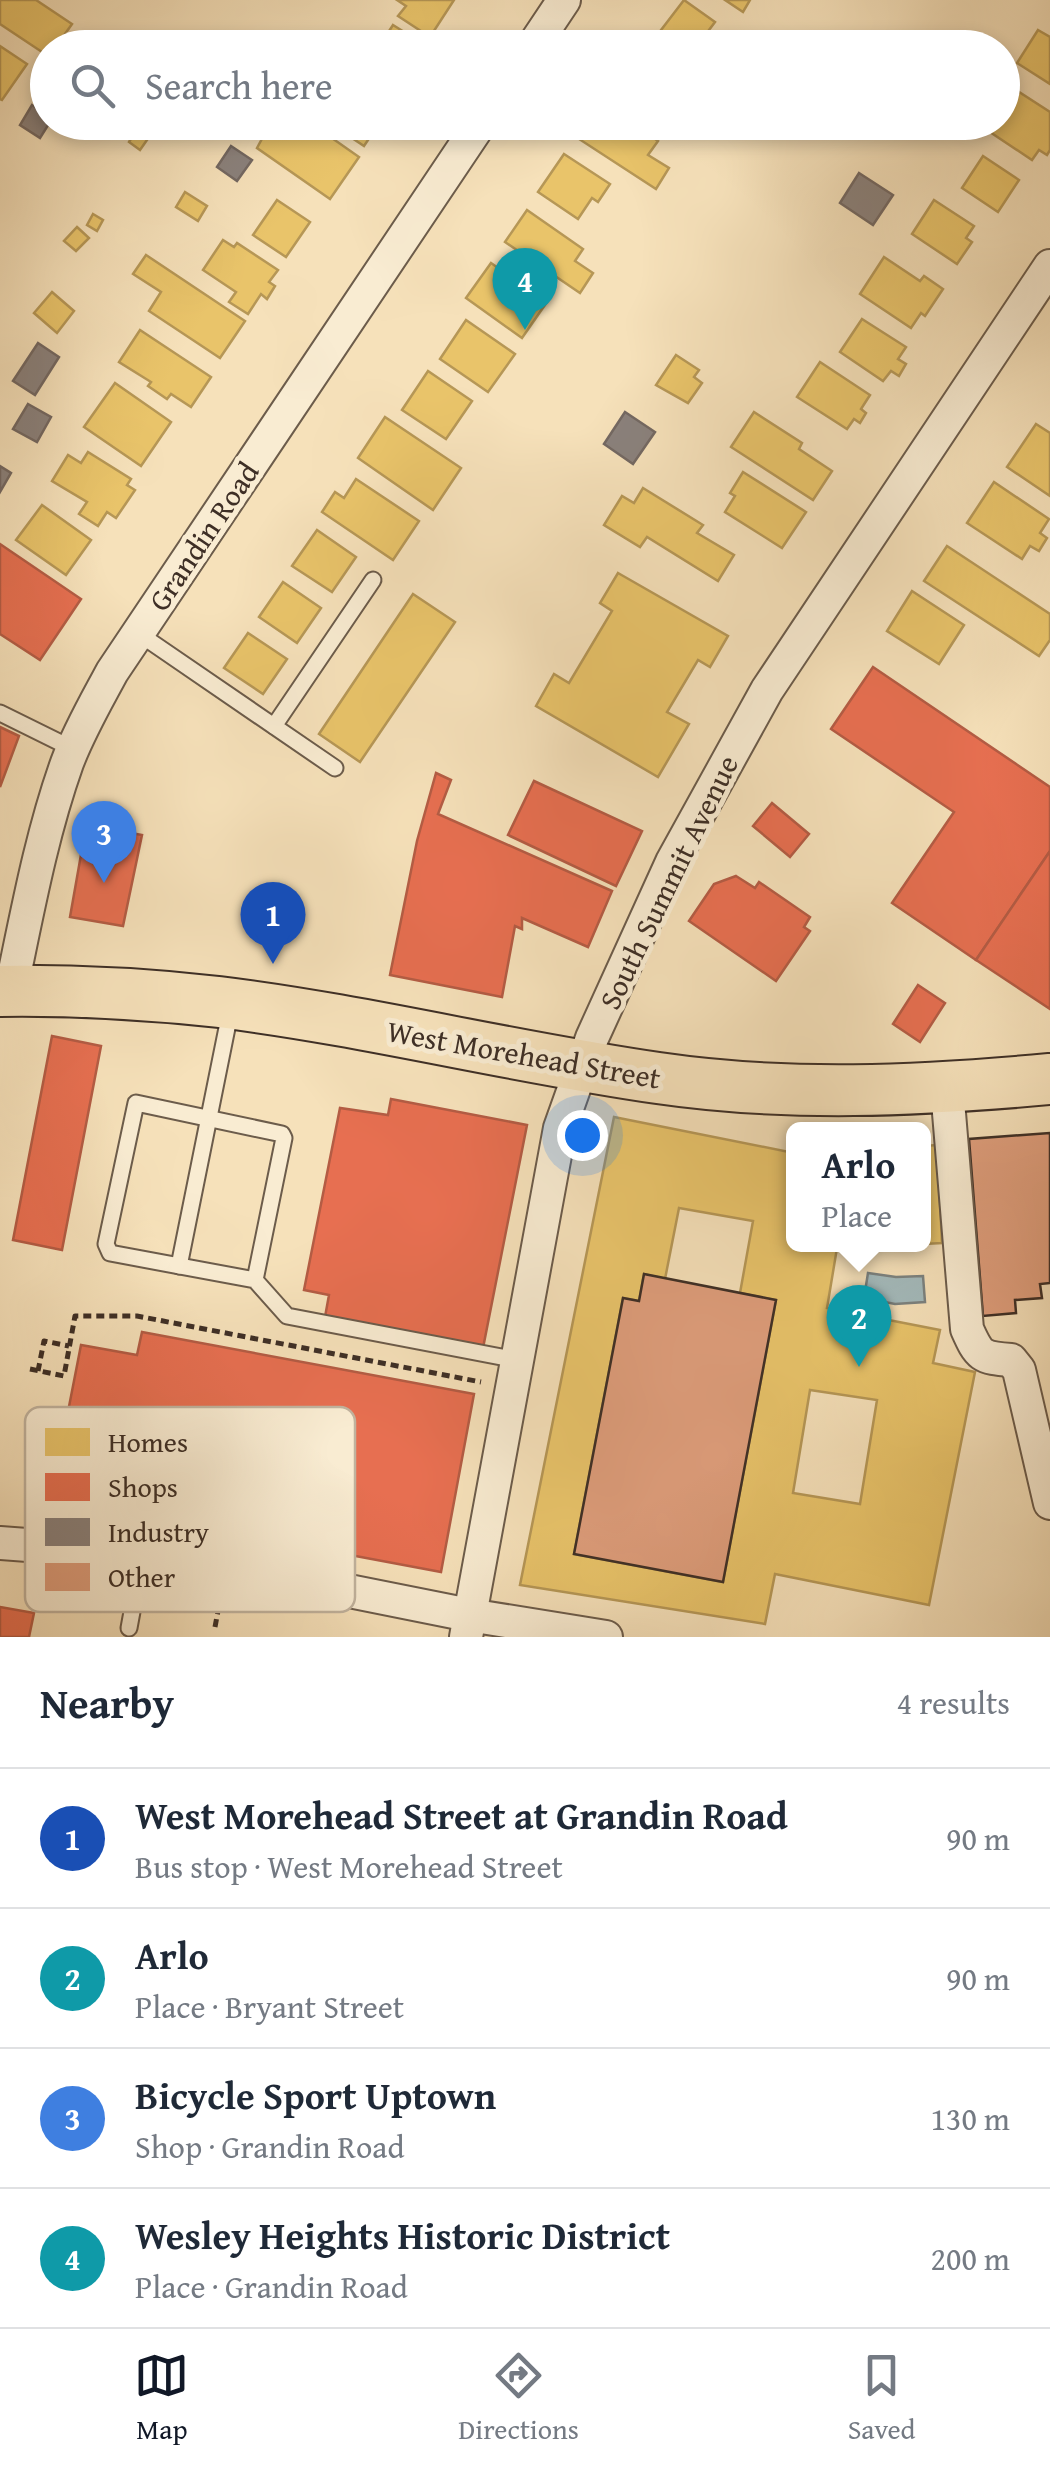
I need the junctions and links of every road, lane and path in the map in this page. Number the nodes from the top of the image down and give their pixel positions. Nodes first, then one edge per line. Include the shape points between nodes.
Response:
1 (564, 0) edge
2 (544, 30) edge
3 (470, 140) edge
4 (1050, 266) edge
5 (373, 580) dead end
6 (138, 633) junction
7 (0, 713) edge
8 (274, 726) junction
9 (73, 749) junction
10 (335, 768) dead end
11 (4, 996) edge
12 (232, 1004) junction
13 (580, 1066) junction
14 (1050, 1078) edge
15 (947, 1089) junction
16 (210, 1116) junction
17 (180, 1266) junction
18 (255, 1280) junction
19 (69, 1346) junction
20 (517, 1360) junction
21 (38, 1371) junction
22 (481, 1382) dead end
23 (43, 1384) dead end
24 (1050, 1503) edge
25 (0, 1544) edge
26 (25, 1545) edge
27 (355, 1600) edge
28 (132, 1612) edge
29 (218, 1612) edge
30 (467, 1626) edge
31 (215, 1627) dead end
32 (129, 1628) dead end
33 (603, 1637) edge

1 - 2 street
3 - 6 street, Grandin Road
4 - 13 street, South Summit Avenue via 767,690 672,862
5 - 8 lane
6 - 8 lane
6 - 9 street, Grandin Road
7 - 9 lane
8 - 10 lane
9 - 11 street, Grandin Road
11 - 12 main road, West Morehead Street via 107,993
12 - 13 main road, West Morehead Street
12 - 16 lane
13 - 15 main road, West Morehead Street via 752,1088
13 - 20 street, South Summit Avenue via 560,1128
14 - 15 main road, West Morehead Street
15 - 24 street via 967,1328 977,1352 1011,1360 1020,1370
16 - 17 lane
16 - 17 lane via 141,1102 134,1107 106,1244 110,1253
16 - 18 lane via 278,1130 284,1138
17 - 18 lane
18 - 20 lane via 287,1316
19 - 21 path via 44,1341
19 - 21 path via 64,1376
19 - 22 path via 74,1316 137,1316
20 - 30 street, South Summit Avenue
21 - 23 path
25 - 26 street
27 - 30 street
28 - 32 lane
29 - 31 path
30 - 33 street

